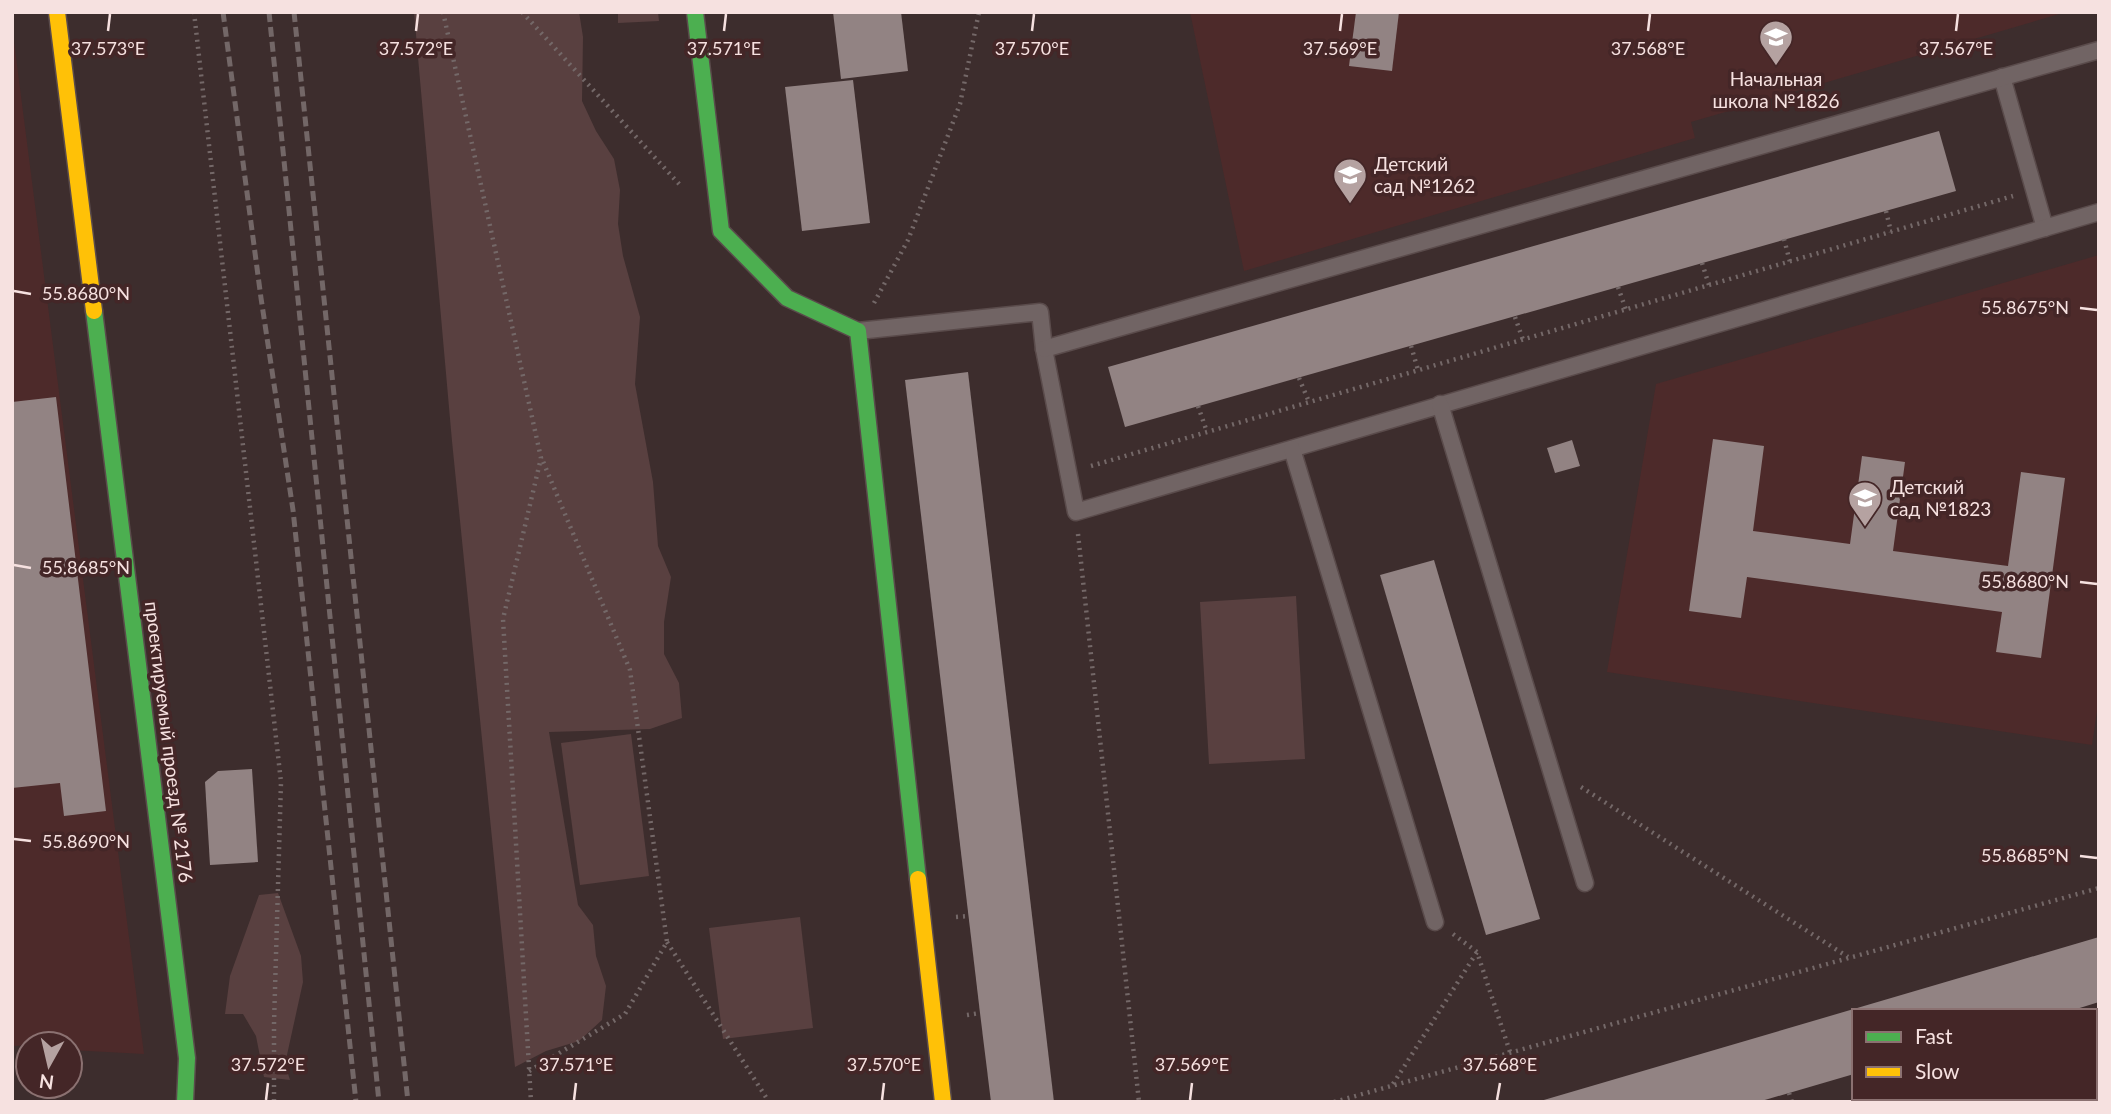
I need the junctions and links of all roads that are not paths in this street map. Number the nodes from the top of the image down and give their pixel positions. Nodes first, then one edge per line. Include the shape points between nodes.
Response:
1 (57, 12) edge
2 (695, 12) edge
3 (2099, 50) edge
4 (2002, 77) junction
5 (2099, 212) edge
6 (2045, 228) junction
7 (859, 331) junction
8 (1044, 349) junction
9 (1440, 404) junction
10 (1292, 449) junction
11 (1585, 883) dead end
12 (1435, 922) road end
13 (185, 1102) edge
14 (943, 1102) edge

1 - 13 street, проектируемый проезд № 2176 via 185,1045
2 - 7 street via 721,231 787,298
3 - 4 lane
4 - 6 lane
4 - 8 lane
5 - 6 lane
6 - 9 lane
7 - 8 lane via 1040,312
7 - 14 street
8 - 10 lane via 1076,512
9 - 10 lane
9 - 11 lane
10 - 12 lane

